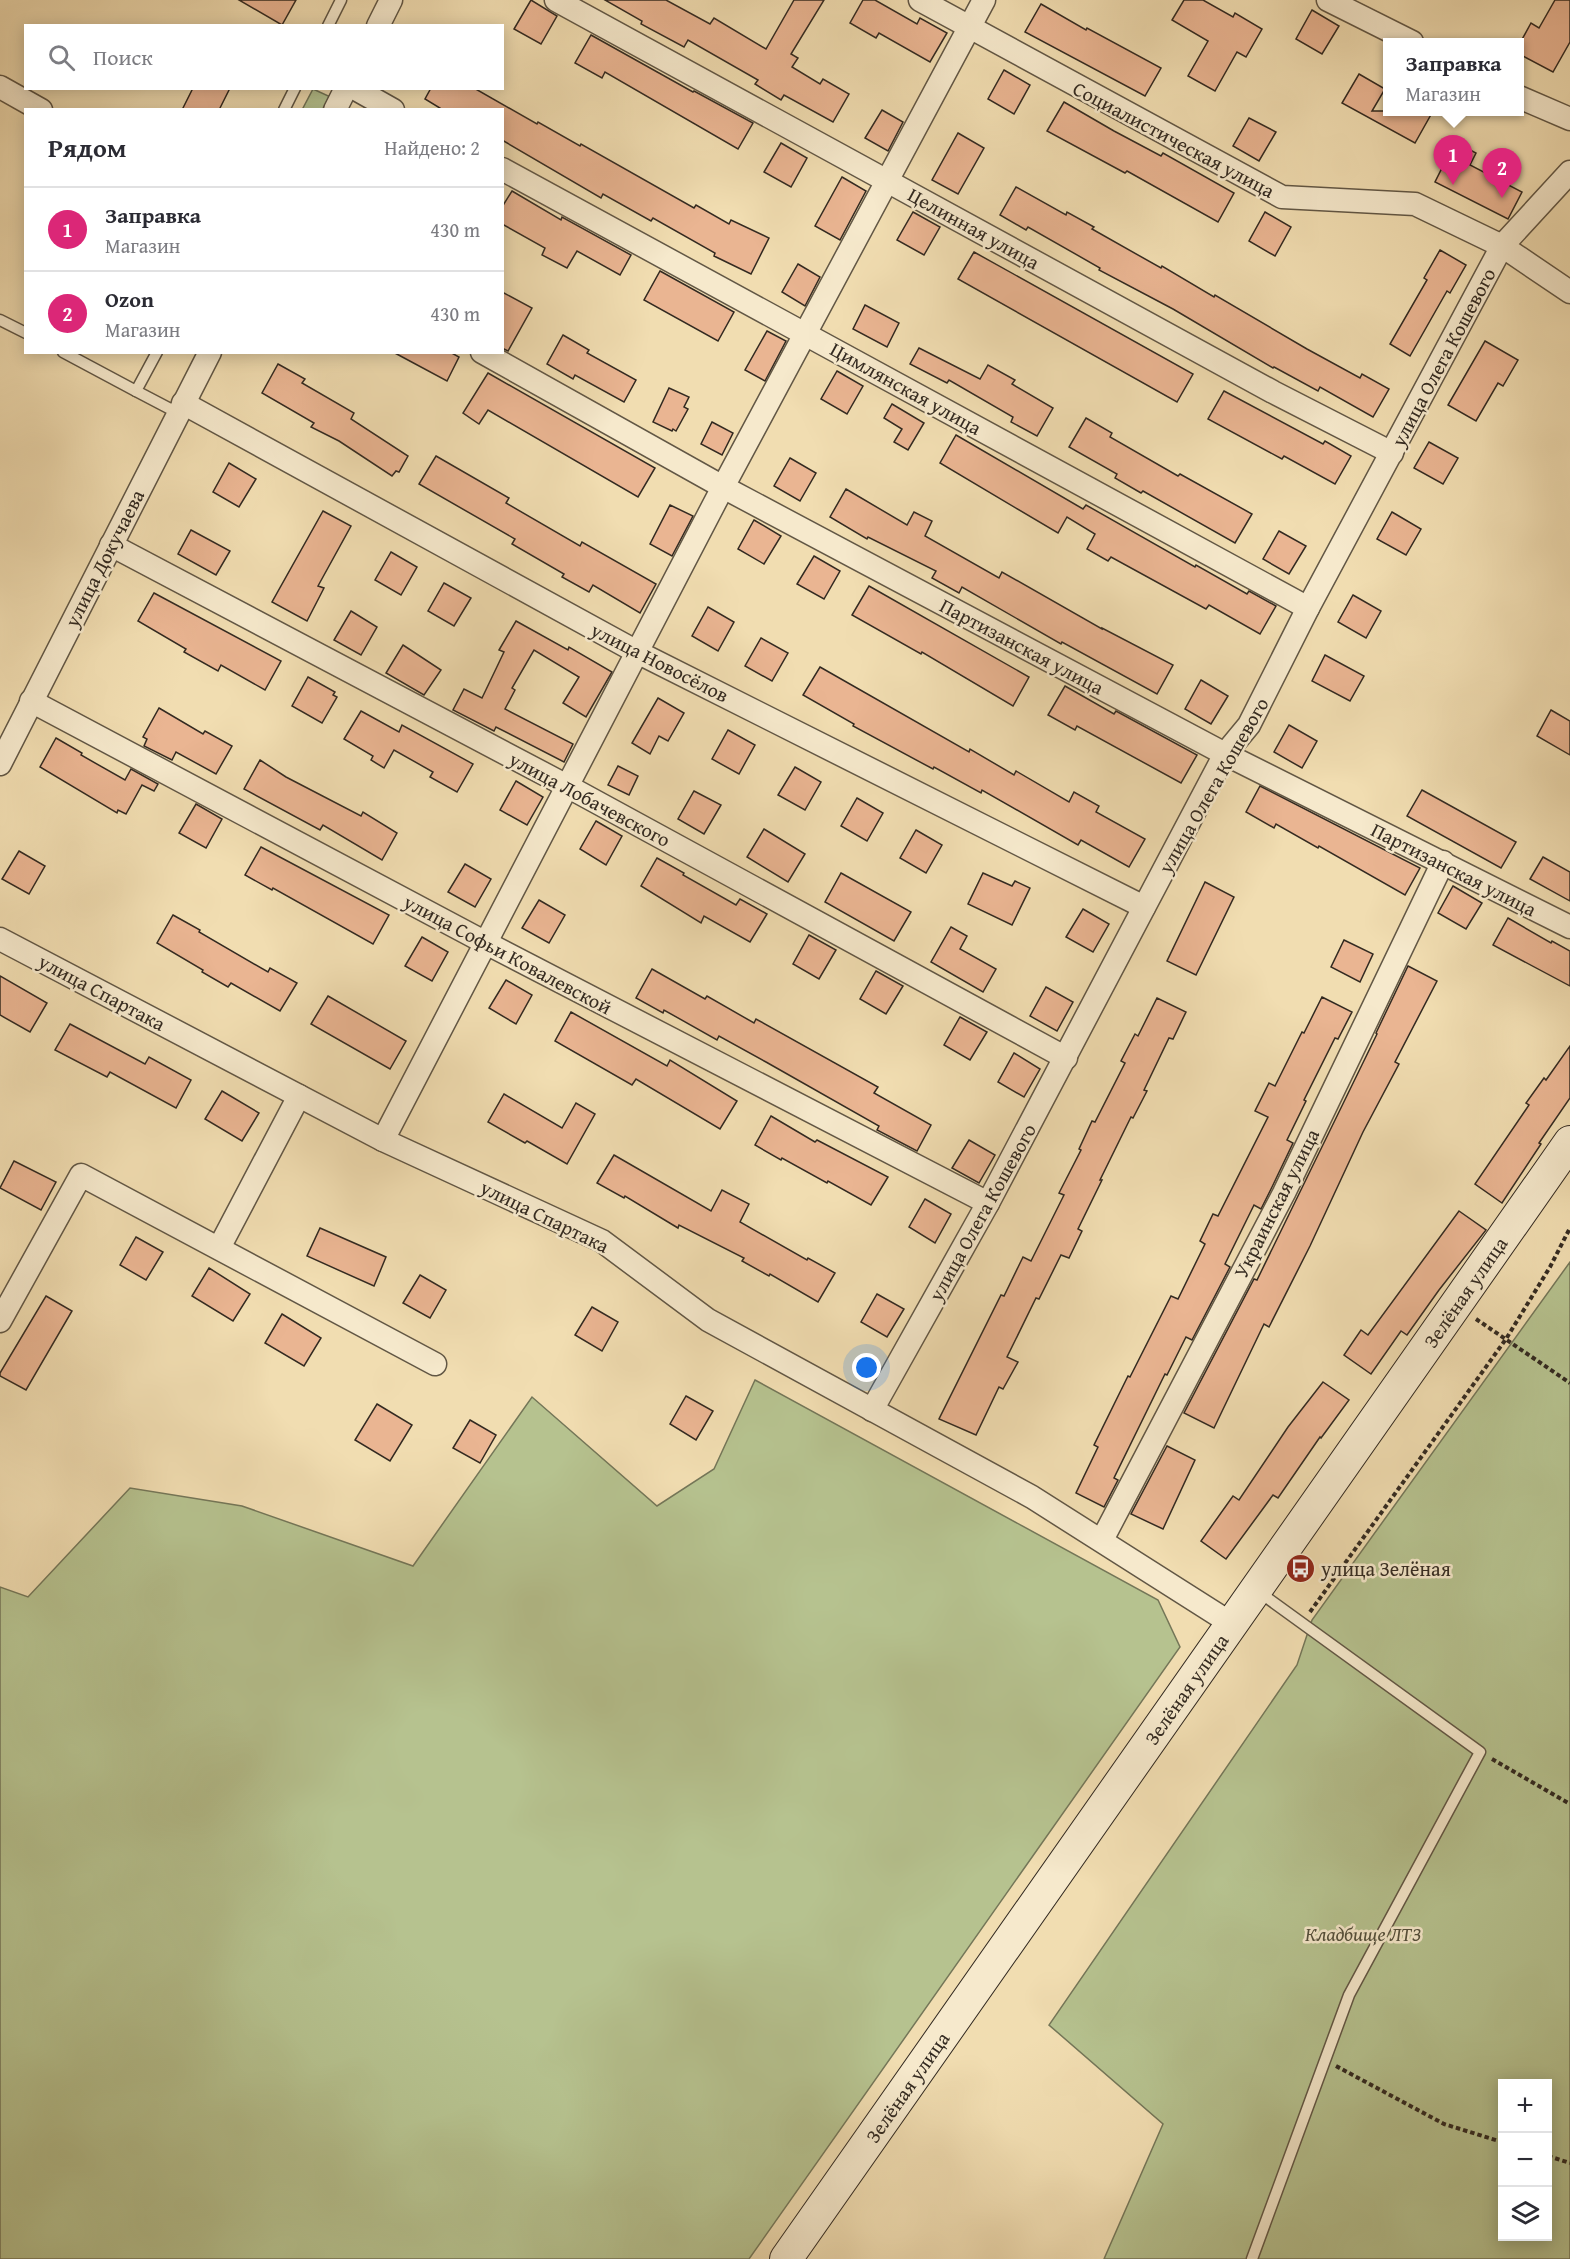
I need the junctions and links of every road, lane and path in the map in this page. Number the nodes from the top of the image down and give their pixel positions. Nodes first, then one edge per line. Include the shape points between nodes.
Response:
1 (341, 0) edge
2 (556, 0) edge
3 (920, 0) edge
4 (984, 0) edge
5 (1328, 0) edge
6 (387, 1) edge
7 (329, 24) edge
8 (379, 24) edge
9 (969, 28) junction
10 (1404, 38) edge
11 (0, 87) edge
12 (294, 90) edge
13 (345, 90) edge
14 (358, 90) edge
15 (1524, 99) edge
16 (37, 108) edge
17 (285, 108) edge
18 (336, 108) edge
19 (389, 108) edge
20 (1570, 119) edge
21 (504, 170) edge
22 (1570, 172) edge
23 (887, 180) junction
24 (1502, 246) junction
25 (1570, 292) edge
26 (0, 320) edge
27 (24, 332) edge
28 (805, 333) junction
29 (67, 354) edge
30 (156, 354) edge
31 (209, 354) edge
32 (486, 354) edge
33 (136, 391) junction
34 (180, 408) junction
35 (1392, 453) junction
36 (723, 487) junction
37 (111, 544) junction
38 (1308, 608) junction
39 (637, 652) junction
40 (31, 701) junction
41 (1225, 754) junction
42 (0, 764) edge
43 (567, 786) junction
44 (1443, 862) junction
45 (1144, 907) junction
46 (1570, 927) edge
47 (0, 939) edge
48 (486, 943) junction
49 (1066, 1058) junction
50 (299, 1096) junction
51 (383, 1140) junction
52 (1570, 1142) edge
53 (988, 1203) junction
54 (1570, 1228) edge
55 (219, 1248) junction
56 (1456, 1305) junction
57 (0, 1321) edge
58 (1506, 1339) junction
59 (435, 1364) dead end
60 (1570, 1383) edge
61 (872, 1410) junction
62 (1102, 1540) junction
63 (1256, 1590) junction
64 (1302, 1623) junction
65 (1232, 1624) junction
66 (1480, 1752) junction
67 (1570, 1804) edge
68 (1325, 2060) junction
69 (1498, 2140) edge
70 (1552, 2157) edge
71 (1570, 2163) edge
72 (794, 2248) edge
73 (1252, 2259) edge

1 - 7 lane
2 - 23 street, Целинная улица
3 - 9 street, Социалистическая улица
4 - 9 street
5 - 10 street
6 - 8 street
9 - 23 street
9 - 24 street, Социалистическая улица via 1282,197 1415,204
11 - 16 street
12 - 17 lane
13 - 18 street
14 - 19 street
15 - 20 street
21 - 28 street, Цимлянская улица
22 - 24 street, улица Олега Кошевого
23 - 28 street
23 - 35 street, Целинная улица
24 - 25 street, Социалистическая улица
24 - 35 street, улица Олега Кошевого
26 - 27 lane
28 - 36 street
28 - 38 street, Цимлянская улица
29 - 33 lane
30 - 33 lane
31 - 34 street, улица Докучаева
32 - 36 street, Партизанская улица
33 - 34 lane
34 - 37 street, улица Докучаева
34 - 39 street, улица Новосёлов
35 - 38 street, улица Олега Кошевого
36 - 39 street
36 - 41 street, Партизанская улица
37 - 40 street, улица Докучаева
37 - 43 street, улица Лобачевского
38 - 41 street, улица Олега Кошевого via 1249,725
39 - 43 street
39 - 45 street, улица Новосёлов
40 - 42 street, улица Докучаева
40 - 48 street, улица Софьи Ковалевской
41 - 44 street, Партизанская улица
41 - 45 street, улица Олега Кошевого
43 - 48 street
43 - 49 street, улица Лобачевского
44 - 46 street, Партизанская улица
44 - 62 street, Украинская улица via 1284,1193
45 - 49 street, улица Олега Кошевого
47 - 50 street, улица Спартака
48 - 51 street
48 - 53 street, улица Софьи Ковалевской
49 - 53 street, улица Олега Кошевого
50 - 51 street, улица Спартака
50 - 55 street
51 - 61 street, улица Спартака via 602,1241 708,1320
52 - 56 street, Зелёная улица
53 - 61 street, улица Олега Кошевого
54 - 58 path
55 - 57 street via 81,1175
55 - 59 street
56 - 58 path
56 - 63 street, Зелёная улица
58 - 60 path
58 - 64 path
61 - 62 street, улица Спартака
62 - 65 street, улица Спартака
63 - 64 lane
63 - 65 street, Зелёная улица
64 - 66 lane
65 - 72 street, Зелёная улица
66 - 67 path
66 - 68 lane via 1349,1995
68 - 69 path via 1444,2124
68 - 73 lane
70 - 71 path

